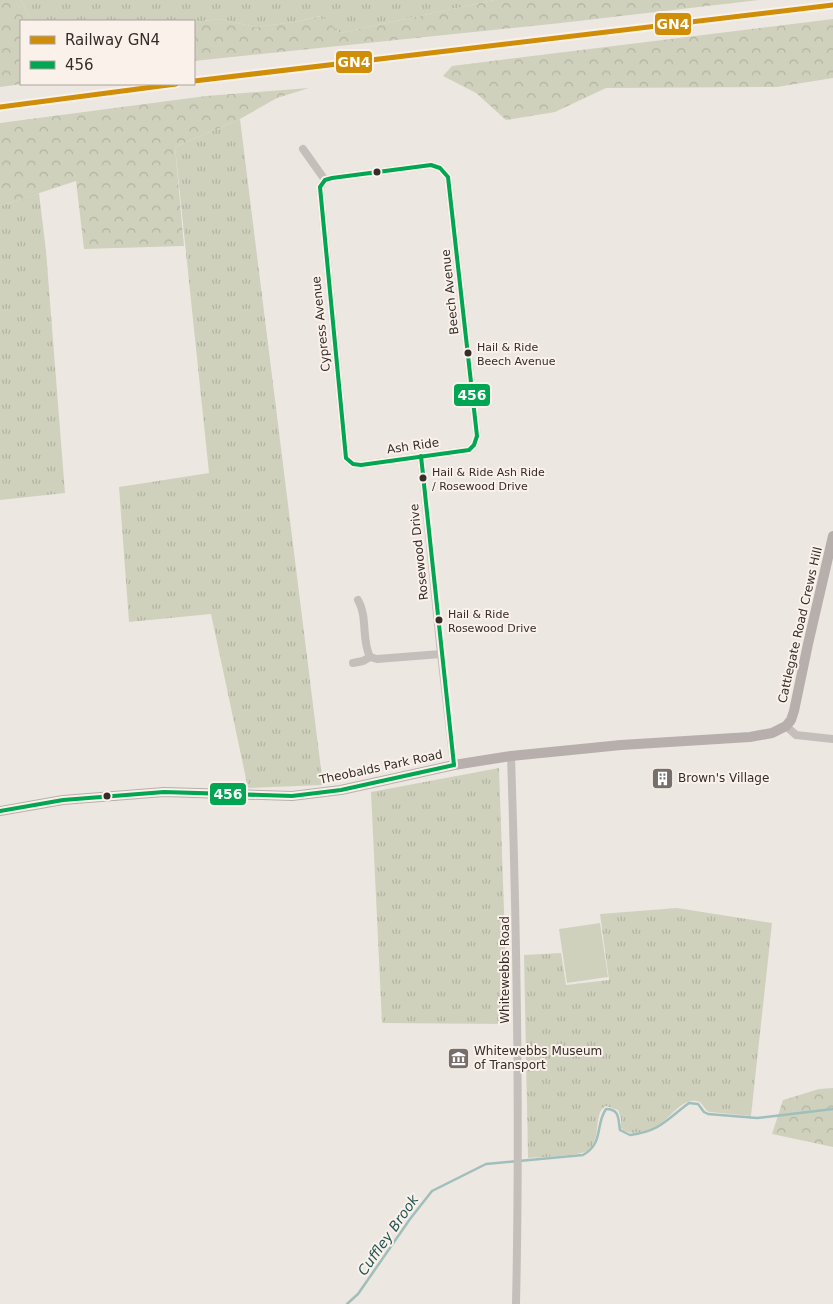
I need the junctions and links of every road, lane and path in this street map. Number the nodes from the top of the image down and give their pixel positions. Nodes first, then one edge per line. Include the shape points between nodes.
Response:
1 (303, 149) dead end
2 (325, 180) junction
3 (474, 445) joint
4 (421, 456) junction
5 (353, 464) joint
6 (833, 536) edge
7 (358, 600) dead end
8 (441, 654) junction
9 (370, 657) junction
10 (353, 663) dead end
11 (789, 723) junction
12 (833, 739) edge
13 (511, 756) junction
14 (454, 765) junction
15 (0, 810) edge
16 (516, 1304) edge

1 - 2 street
2 - 3 street, Beech Avenue via 431,165 440,168 448,177 477,436
2 - 5 street, Cypress Avenue via 320,187 320,196 346,458
3 - 4 street, Ash Ride via 469,450
4 - 5 street, Ash Ride
4 - 8 street, Rosewood Drive
6 - 11 street, Cattlegate Road Crews Hill
7 - 9 street via 363,608 366,649
8 - 9 street
8 - 14 street, Rosewood Drive
9 - 10 street
11 - 12 street via 796,735
11 - 13 street, Theobalds Park Road via 772,733 750,737
13 - 14 street, Theobalds Park Road
13 - 16 street, Whitewebbs Road via 519,1177
14 - 15 street, Theobalds Park Road via 341,790 292,796 164,792 63,800

